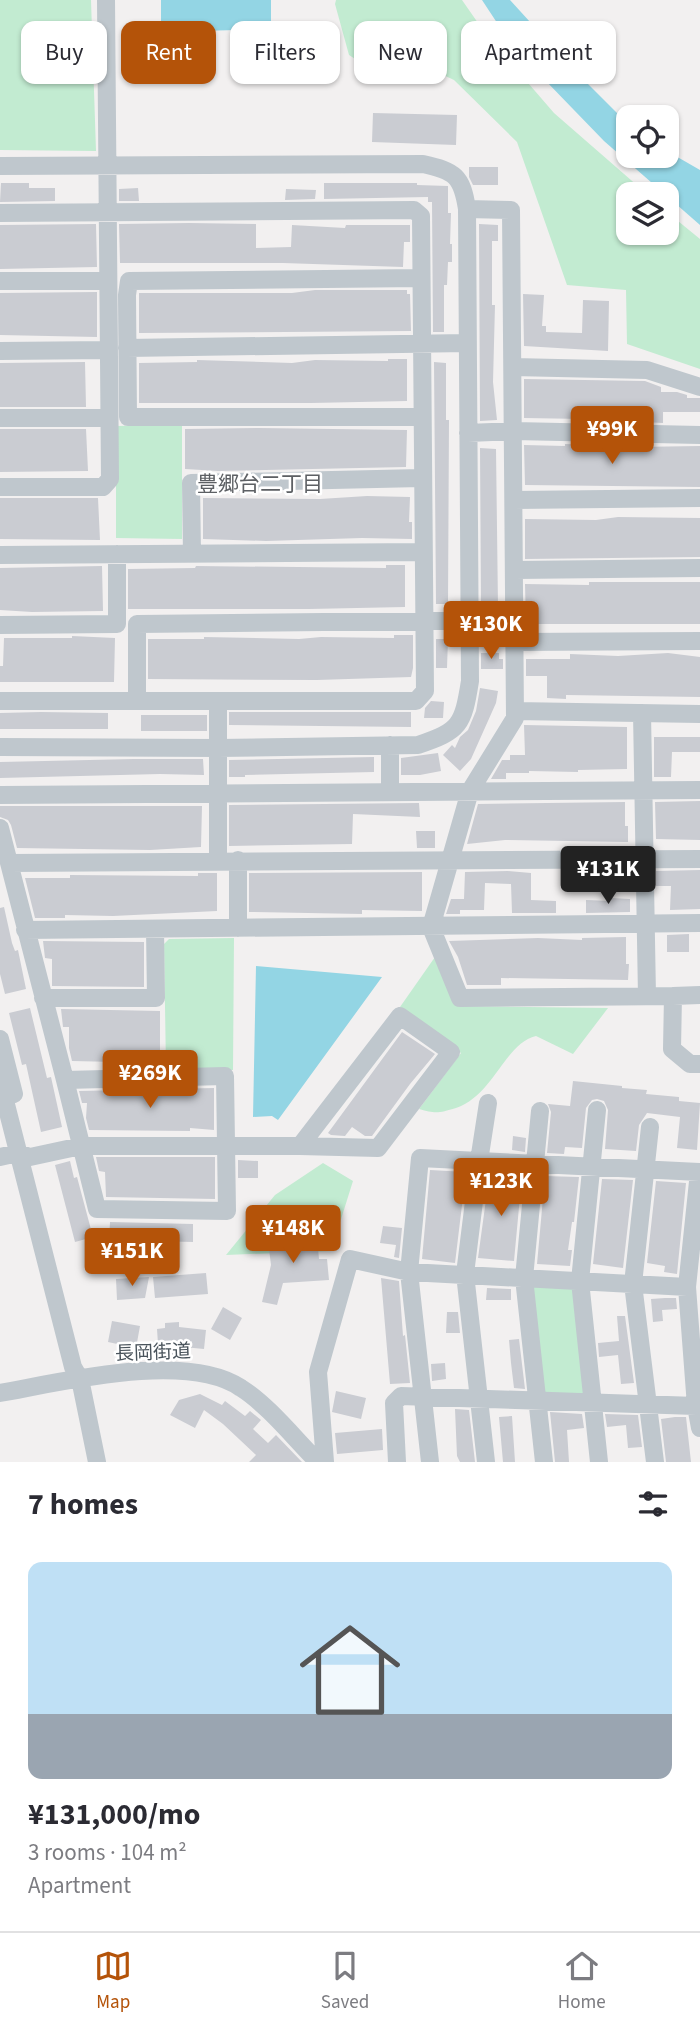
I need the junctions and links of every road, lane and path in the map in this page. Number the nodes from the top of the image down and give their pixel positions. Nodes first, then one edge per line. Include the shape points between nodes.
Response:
1 (106, 0) edge
2 (107, 165) junction
3 (0, 166) edge
4 (467, 209) junction
5 (107, 211) junction
6 (0, 213) edge
7 (421, 278) junction
8 (0, 281) edge
9 (108, 281) junction
10 (467, 343) junction
11 (421, 344) junction
12 (127, 348) junction
13 (109, 349) junction
14 (0, 351) edge
15 (513, 367) junction
16 (700, 387) edge
17 (421, 417) junction
18 (0, 418) edge
19 (109, 418) junction
20 (514, 432) junction
21 (468, 433) junction
22 (700, 435) edge
23 (422, 478) junction
24 (0, 487) edge
25 (700, 498) edge
26 (514, 500) junction
27 (422, 552) junction
28 (117, 554) junction
29 (192, 554) junction
30 (0, 555) edge
31 (700, 568) edge
32 (515, 570) junction
33 (468, 620) junction
34 (515, 620) junction
35 (423, 621) junction
36 (0, 625) edge
37 (700, 641) edge
38 (515, 642) junction
39 (0, 701) edge
40 (137, 701) junction
41 (218, 701) junction
42 (515, 711) junction
43 (642, 713) junction
44 (700, 714) edge
45 (390, 745) junction
46 (0, 747) edge
47 (218, 748) junction
48 (643, 790) junction
49 (700, 790) edge
50 (390, 791) junction
51 (470, 791) junction
52 (218, 792) junction
53 (0, 795) edge
54 (0, 828) edge
55 (450, 859) junction
56 (700, 859) edge
57 (218, 860) junction
58 (238, 860) junction
59 (644, 860) junction
60 (9, 863) junction
61 (700, 923) edge
62 (646, 924) junction
63 (431, 927) junction
64 (238, 928) junction
65 (155, 929) junction
66 (25, 930) junction
67 (700, 995) edge
68 (647, 996) junction
69 (673, 996) junction
70 (43, 998) junction
71 (0, 1039) edge
72 (700, 1064) edge
73 (65, 1080) junction
74 (0, 1081) edge
75 (488, 1103) dead end
76 (597, 1110) dead end
77 (540, 1111) dead end
78 (650, 1127) dead end
79 (226, 1144) junction
80 (81, 1146) junction
81 (300, 1146) junction
82 (24, 1155) junction
83 (0, 1157) edge
84 (479, 1161) junction
85 (536, 1163) junction
86 (590, 1166) junction
87 (699, 1167) edge
88 (646, 1169) junction
89 (410, 1272) junction
90 (465, 1274) junction
91 (523, 1278) junction
92 (580, 1281) junction
93 (633, 1284) junction
94 (687, 1287) junction
95 (80, 1379) junction
96 (0, 1393) edge
97 (425, 1397) junction
98 (480, 1398) junction
99 (538, 1400) junction
100 (593, 1402) junction
101 (649, 1404) junction
102 (696, 1406) junction
103 (700, 1428) edge
104 (97, 1462) edge
105 (318, 1462) edge
106 (325, 1462) edge
107 (397, 1462) edge
108 (430, 1462) edge
109 (486, 1462) edge
110 (544, 1462) edge
111 (598, 1462) edge
112 (655, 1462) edge

1 - 2 street
2 - 3 street
2 - 4 street via 423,164 448,170 464,187
2 - 5 street
4 - 10 street
4 - 15 street via 511,210
5 - 6 street
5 - 7 street via 414,210 421,216
5 - 9 street
7 - 11 street
7 - 12 street via 129,281
8 - 9 street
9 - 13 street
10 - 11 street
10 - 21 street
11 - 12 street
11 - 17 street
12 - 17 street via 128,417
13 - 14 street
13 - 19 street
15 - 16 street via 647,370
15 - 20 street
17 - 23 street
18 - 19 street
19 - 24 street via 110,479 103,487
20 - 21 street
20 - 22 street
20 - 26 street
21 - 33 street
23 - 27 street
23 - 29 street via 191,483
25 - 26 street
26 - 32 street
27 - 29 street
27 - 35 street
28 - 29 street
28 - 30 street
28 - 36 street via 117,624
31 - 32 street
32 - 34 street
33 - 34 street
33 - 35 street
33 - 45 street via 470,681 464,714 447,735 418,745
34 - 38 street
35 - 40 street via 137,624
35 - 41 street via 425,691 416,701
37 - 38 street
38 - 42 street
39 - 40 street
40 - 41 street
41 - 47 street
42 - 43 street
42 - 51 street
43 - 44 street
43 - 48 street
45 - 47 street
45 - 50 street
46 - 47 street
47 - 52 street
48 - 49 street
48 - 51 street
48 - 59 street
50 - 51 street
50 - 52 street
51 - 55 street
52 - 53 street
52 - 57 street
54 - 60 street
55 - 58 street
55 - 59 street
55 - 63 street
56 - 59 street
57 - 58 street
57 - 60 street
58 - 64 street
59 - 62 street
60 - 66 street
61 - 62 street
62 - 63 street
62 - 68 street
63 - 64 street
63 - 68 street via 460,998
64 - 65 street
65 - 66 street
65 - 70 street via 156,998
66 - 70 street
67 - 69 street
68 - 69 street
69 - 72 street via 672,1049 690,1064
70 - 73 street
71 - 82 street
73 - 79 street via 225,1076
73 - 80 street
74 - 82 street
75 - 84 street
76 - 86 street
77 - 85 street
78 - 88 street
79 - 80 street
79 - 80 street via 227,1211 97,1209
79 - 81 street
80 - 82 street
81 - 81 street via 378,1148 451,1052 400,1016
82 - 83 street
82 - 95 street via 84,1364
84 - 85 street
84 - 89 street via 419,1158
84 - 90 street
85 - 86 street
85 - 91 street
86 - 88 street
86 - 92 street
87 - 88 street
87 - 94 street
88 - 93 street
89 - 90 street
89 - 97 street
89 - 106 street via 350,1259 318,1372
90 - 91 street
90 - 98 street
91 - 92 street
91 - 99 street
92 - 93 street
92 - 100 street
93 - 94 street
93 - 101 street
94 - 102 street
95 - 96 street, 長岡街道
95 - 104 street
95 - 105 street, 長岡街道 via 181,1371 226,1379 250,1394
97 - 98 street
97 - 107 street via 401,1396 394,1404
97 - 108 street
98 - 99 street
98 - 109 street
99 - 100 street
99 - 110 street
100 - 101 street
100 - 111 street
101 - 102 street
101 - 112 street
102 - 103 street

